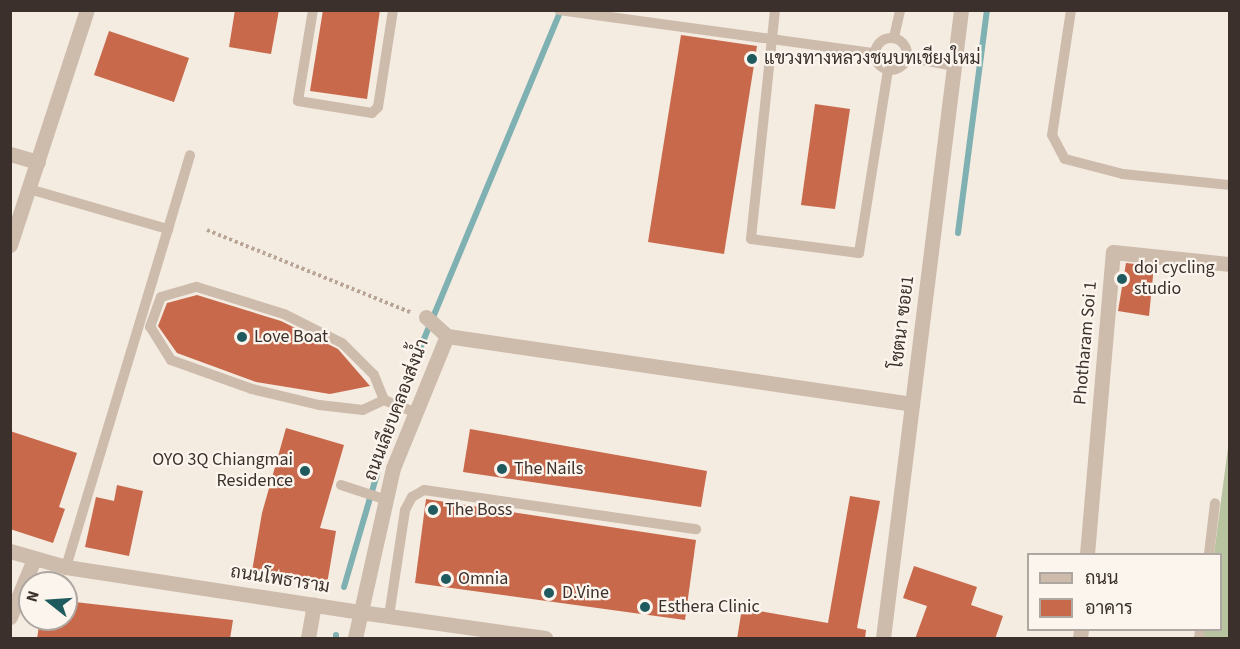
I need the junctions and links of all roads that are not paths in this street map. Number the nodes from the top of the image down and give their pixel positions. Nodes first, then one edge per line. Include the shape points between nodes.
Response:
1 (87, 10) edge
2 (313, 10) edge
3 (393, 10) edge
4 (560, 10) edge
5 (776, 10) edge
6 (900, 10) edge
7 (961, 10) edge
8 (1071, 10) edge
9 (894, 37) junction
10 (773, 38) junction
11 (874, 53) junction
12 (907, 57) junction
13 (954, 66) junction
14 (888, 70) junction
15 (10, 154) edge
16 (190, 155) dead end
17 (38, 162) junction
18 (1230, 185) edge
19 (29, 189) junction
20 (168, 229) junction
21 (10, 245) edge
22 (1230, 264) edge
23 (426, 317) road end
24 (447, 336) junction
25 (384, 400) junction
26 (912, 404) junction
27 (414, 412) junction
28 (341, 485) dead end
29 (384, 499) junction
30 (1215, 503) dead end
31 (696, 529) dead end
32 (10, 551) edge
33 (1087, 553) edge
34 (1209, 553) edge
35 (34, 559) junction
36 (66, 567) junction
37 (314, 605) junction
38 (360, 612) junction
39 (389, 616) junction
40 (10, 617) edge
41 (308, 639) edge
42 (355, 639) edge
43 (545, 639) edge
44 (883, 639) edge

1 - 17 street
2 - 3 lane via 298,101 372,113 378,107
4 - 10 lane
5 - 10 lane
6 - 9 lane
7 - 13 street, โชตนา ซอย1
8 - 18 lane via 1052,135 1065,159 1123,174
9 - 11 lane via 883,39
9 - 12 lane via 904,44
10 - 11 lane
10 - 14 lane via 751,239 859,253
11 - 14 lane via 880,66
12 - 13 lane
12 - 14 lane via 901,67
13 - 26 street, โชตนา ซอย1
15 - 17 street
16 - 20 lane
17 - 19 street
19 - 20 lane
19 - 21 street
20 - 36 lane
22 - 33 street, Photharam Soi 1 via 1113,252
23 - 24 street
24 - 26 street
24 - 27 street, ถนนเลียบคลองส่งน้ำ
25 - 25 lane via 363,410 319,405 252,389 171,360 150,327 161,297 196,287 284,314 342,343 374,375
25 - 27 lane
26 - 44 street, โชตนา ซอย1
27 - 29 street, ถนนเลียบคลองส่งน้ำ
28 - 29 lane
29 - 38 street, ถนนเลียบคลองส่งน้ำ
30 - 34 lane
31 - 39 lane via 424,490 412,497 405,510
32 - 35 street, ถนนโพธาราม
35 - 36 street, ถนนโพธาราม
35 - 40 street
36 - 37 street, ถนนโพธาราม
37 - 38 street, ถนนโพธาราม
37 - 41 street
38 - 39 street, ถนนโพธาราม
38 - 42 street, ถนนเลียบคลองส่งน้ำ
39 - 43 street, ถนนโพธาราม

